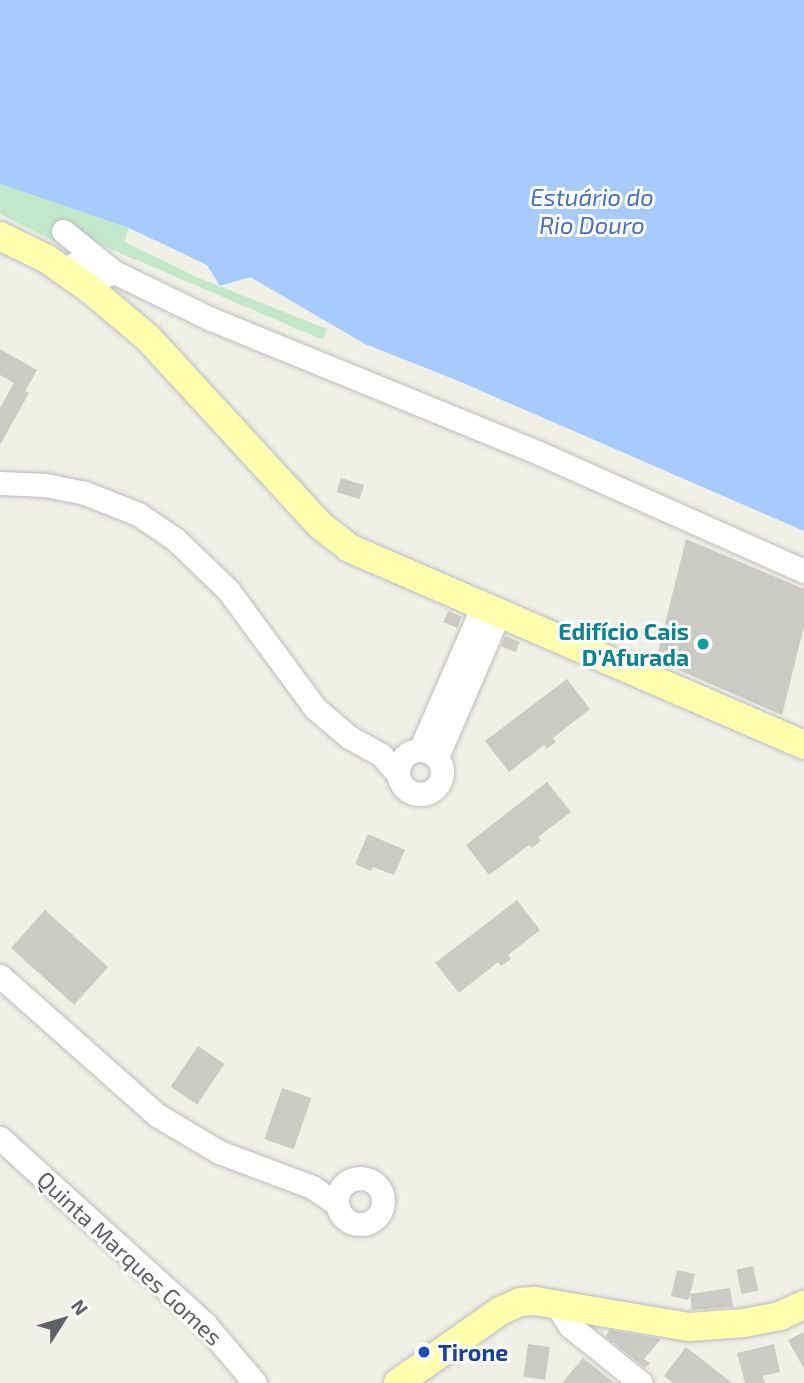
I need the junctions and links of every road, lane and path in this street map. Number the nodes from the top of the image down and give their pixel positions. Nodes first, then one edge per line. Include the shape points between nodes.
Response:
1 (63, 231) dead end
2 (0, 236) edge
3 (38, 243) dead end
4 (114, 272) junction
5 (0, 483) edge
6 (804, 572) edge
7 (491, 610) junction
8 (804, 745) edge
9 (0, 976) edge
10 (0, 1138) edge
11 (340, 1195) dead end
12 (804, 1305) edge
13 (557, 1306) junction
14 (255, 1383) edge
15 (398, 1383) edge
16 (641, 1383) edge

1 - 4 street
2 - 7 main road via 58,267 148,338 339,541
3 - 4 street via 98,279
4 - 6 street via 211,319 539,453
5 - 7 street via 31,483 85,493 125,508 169,534 220,581 314,708 339,731 381,755 415,759
7 - 8 main road
9 - 11 street via 157,1115 231,1158
10 - 14 street, Quinta Marques Gomes via 205,1324
12 - 13 main road via 768,1318 704,1327
13 - 15 main road via 527,1300 506,1307
13 - 16 street via 570,1326

